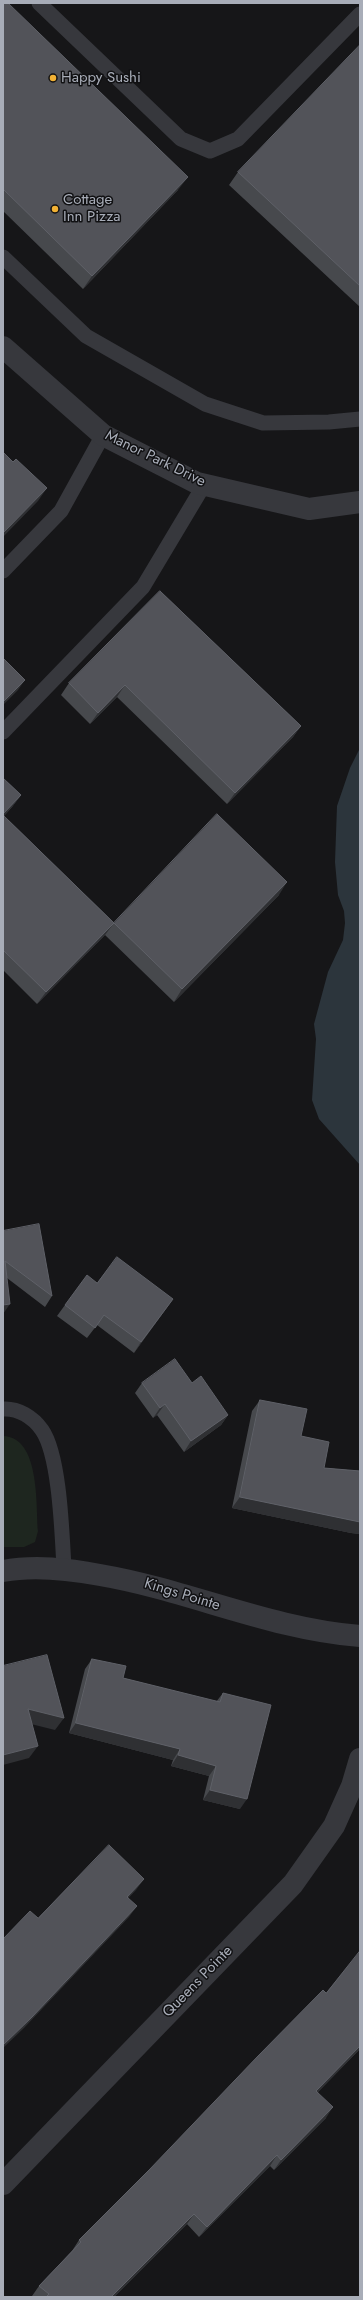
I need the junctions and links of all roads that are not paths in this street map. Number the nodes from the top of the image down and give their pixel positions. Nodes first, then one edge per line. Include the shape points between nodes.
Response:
1 (39, 3) edge
2 (360, 14) edge
3 (3, 257) edge
4 (3, 347) edge
5 (360, 419) edge
6 (103, 435) junction
7 (204, 485) junction
8 (360, 502) edge
9 (3, 571) edge
10 (3, 732) edge
11 (3, 1409) edge
12 (64, 1568) junction
13 (3, 1571) edge
14 (360, 1636) edge
15 (360, 1759) edge
16 (3, 2184) edge

1 - 2 lane via 181,139 210,151 238,139
3 - 5 lane via 86,336 205,404 263,423
4 - 6 street, Manor Park Drive
6 - 7 street, Manor Park Drive
6 - 9 lane via 61,511
7 - 8 street, Manor Park Drive via 309,509
7 - 10 lane via 143,587
11 - 12 lane via 21,1412 33,1420 43,1430 51,1449
12 - 13 street, Kings Pointe
12 - 14 street, Kings Pointe via 143,1582 301,1628
15 - 16 street, Queens Pointe via 352,1786 334,1826 293,1884

